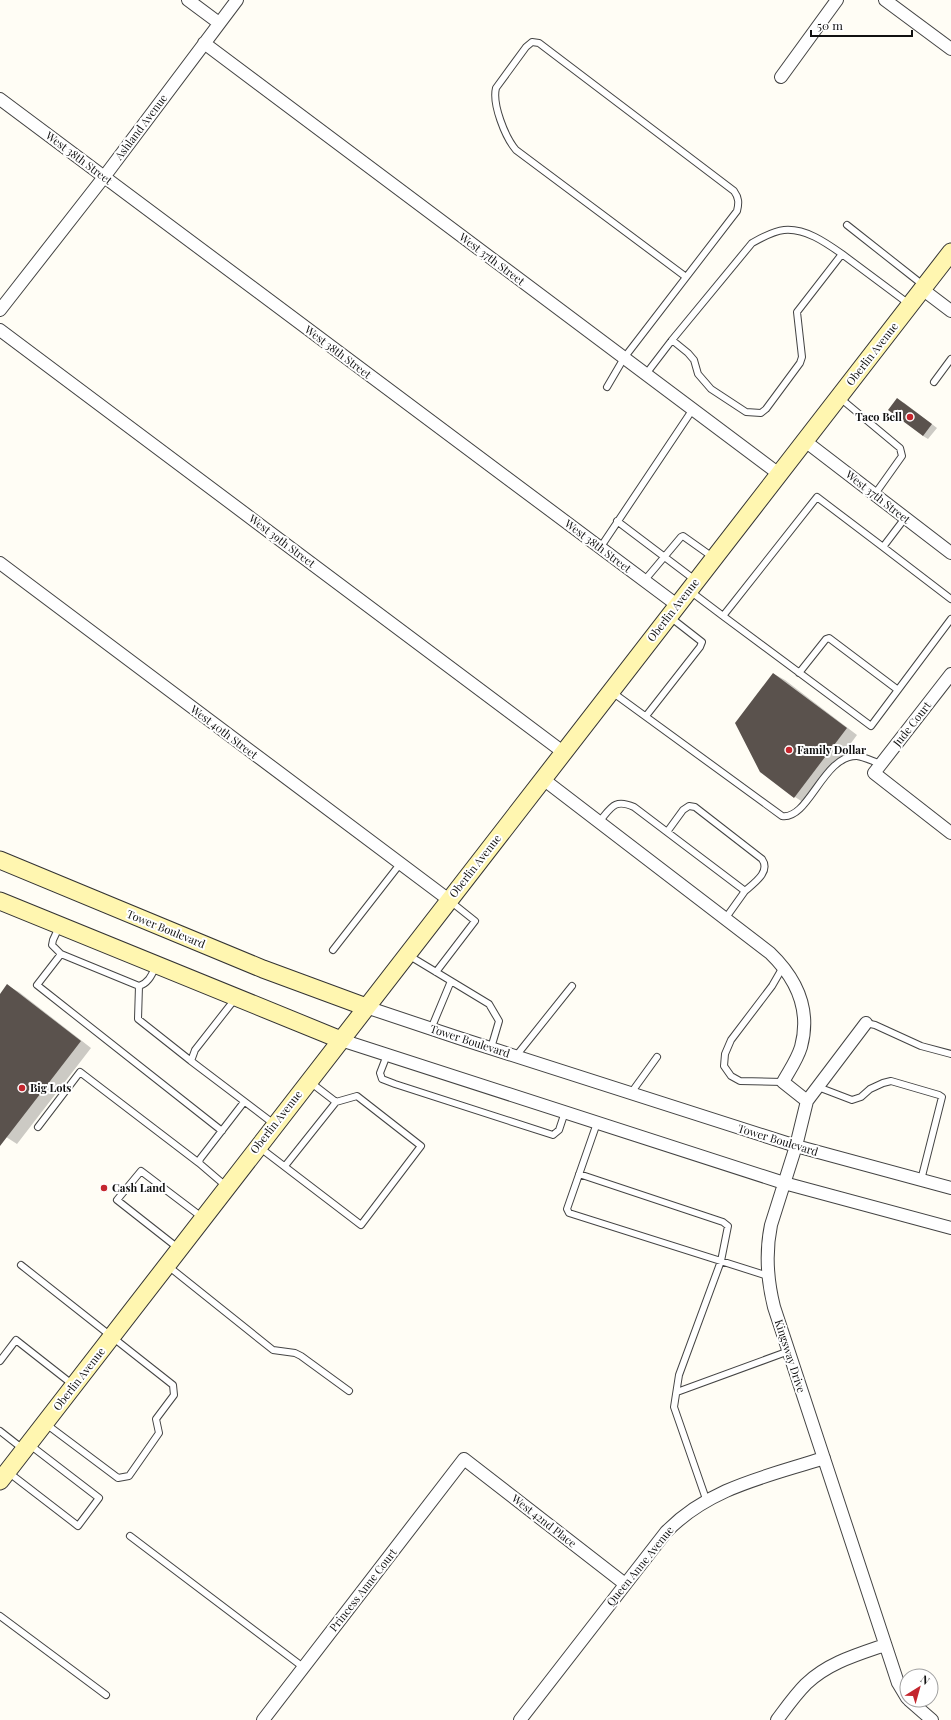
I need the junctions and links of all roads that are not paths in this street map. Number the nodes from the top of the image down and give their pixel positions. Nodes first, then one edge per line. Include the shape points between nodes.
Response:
1 (188, 0) edge
2 (237, 0) edge
3 (838, 0) edge
4 (885, 0) edge
5 (219, 24) junction
6 (204, 43) junction
7 (951, 49) edge
8 (781, 77) dead end
9 (0, 99) edge
10 (104, 177) junction
11 (847, 225) dead end
12 (951, 252) edge
13 (842, 254) junction
14 (686, 277) junction
15 (923, 288) junction
16 (910, 305) junction
17 (0, 310) edge
18 (951, 311) edge
19 (0, 330) edge
20 (672, 340) junction
21 (624, 358) junction
22 (951, 359) edge
23 (646, 374) junction
24 (934, 382) dead end
25 (607, 387) dead end
26 (838, 397) junction
27 (692, 409) junction
28 (805, 440) junction
29 (779, 474) junction
30 (875, 494) junction
31 (906, 518) junction
32 (617, 521) junction
33 (600, 548) junction
34 (882, 548) junction
35 (951, 553) edge
36 (664, 557) junction
37 (714, 558) junction
38 (0, 563) edge
39 (644, 581) junction
40 (692, 586) junction
41 (951, 599) edge
42 (673, 611) junction
43 (723, 616) junction
44 (951, 619) edge
45 (799, 673) junction
46 (951, 674) edge
47 (898, 690) junction
48 (611, 691) junction
49 (646, 716) junction
50 (564, 752) junction
51 (877, 769) junction
52 (543, 779) junction
53 (599, 822) junction
54 (667, 832) junction
55 (951, 833) edge
56 (0, 860) edge
57 (400, 864) junction
58 (745, 891) junction
59 (449, 900) junction
60 (0, 901) edge
61 (725, 919) junction
62 (60, 926) junction
63 (333, 950) dead end
64 (61, 954) junction
65 (407, 954) junction
66 (156, 966) junction
67 (784, 966) junction
68 (436, 972) junction
69 (451, 981) junction
70 (139, 986) junction
71 (572, 986) dead end
72 (236, 998) junction
73 (366, 1007) junction
74 (866, 1023) joint
75 (431, 1029) junction
76 (340, 1040) junction
77 (491, 1048) junction
78 (951, 1054) edge
79 (387, 1055) junction
80 (516, 1056) junction
81 (657, 1057) dead end
82 (191, 1061) junction
83 (308, 1081) junction
84 (783, 1082) junction
85 (818, 1087) junction
86 (631, 1093) junction
87 (807, 1101) junction
88 (244, 1102) junction
89 (336, 1102) junction
90 (565, 1112) junction
91 (597, 1123) junction
92 (274, 1125) junction
93 (38, 1126) dead end
94 (222, 1131) junction
95 (258, 1146) junction
96 (796, 1146) junction
97 (199, 1163) junction
98 (285, 1166) junction
99 (579, 1174) junction
100 (921, 1180) junction
101 (784, 1183) junction
102 (227, 1187) junction
103 (951, 1188) edge
104 (202, 1218) junction
105 (951, 1228) edge
106 (179, 1248) junction
107 (721, 1261) junction
108 (21, 1265) dead end
109 (166, 1265) junction
110 (768, 1276) junction
111 (112, 1336) junction
112 (789, 1351) junction
113 (0, 1361) edge
114 (74, 1386) junction
115 (349, 1391) dead end
116 (676, 1392) junction
117 (44, 1423) junction
118 (0, 1431) edge
119 (26, 1447) junction
120 (824, 1458) junction
121 (464, 1459) joint
122 (4, 1476) edge
123 (706, 1499) junction
124 (130, 1536) dead end
125 (625, 1584) junction
126 (0, 1616) edge
127 (885, 1645) junction
128 (303, 1667) junction
129 (899, 1685) edge
130 (106, 1695) dead end
131 (918, 1708) edge
132 (263, 1720) edge
133 (520, 1720) edge
134 (777, 1720) edge
135 (932, 1720) edge

1 - 5 street
2 - 5 street, Ashland Avenue
3 - 8 street
4 - 7 street
5 - 6 street, Ashland Avenue
6 - 10 street, Ashland Avenue
6 - 21 street, West 37th Street
9 - 10 street, West 38th Street
10 - 17 street, Ashland Avenue
10 - 33 street, West 38th Street
11 - 15 lane
12 - 15 street, Oberlin Avenue
13 - 16 lane
13 - 20 lane via 807,233 784,230 752,243
13 - 20 lane via 797,312 802,357 800,363 761,413 746,412 711,389 698,374 694,360
14 - 14 lane via 737,211 738,196 546,48 532,42 496,88 494,95 509,142 516,150
14 - 21 lane
15 - 16 street, Oberlin Avenue
15 - 18 street
16 - 26 street, Oberlin Avenue
19 - 50 street, West 39th Street
20 - 23 lane
21 - 23 street, West 37th Street
21 - 25 lane
22 - 24 lane
23 - 27 street, West 37th Street
26 - 28 street, Oberlin Avenue
26 - 30 lane via 900,448 902,453
27 - 29 street, West 37th Street
27 - 32 lane
28 - 29 street, Oberlin Avenue
28 - 30 street, West 37th Street
29 - 37 street, Oberlin Avenue
30 - 31 street, West 37th Street
31 - 34 lane
31 - 35 street, West 37th Street
32 - 33 lane
32 - 36 lane
33 - 39 street, West 38th Street
34 - 41 lane
34 - 43 lane via 817,497
36 - 37 lane via 683,536
36 - 39 lane
36 - 40 lane
37 - 40 street, Oberlin Avenue
38 - 57 street, West 40th Street
39 - 42 street, West 38th Street
40 - 42 street, Oberlin Avenue
40 - 43 lane
42 - 48 street, Oberlin Avenue
42 - 49 lane via 702,642
43 - 45 lane
44 - 47 lane
45 - 47 lane via 829,638
45 - 47 lane via 871,726
46 - 51 street, Jude Court
48 - 49 lane
48 - 50 street, Oberlin Avenue
49 - 51 lane via 782,816 789,817 797,812 842,759 857,756
50 - 52 street, Oberlin Avenue
51 - 55 street
52 - 53 street
52 - 59 street, Oberlin Avenue
53 - 54 lane via 619,802 634,806
53 - 61 street
54 - 58 lane
54 - 58 lane via 683,810 689,806 695,807 765,864 761,875
56 - 73 street, Tower Boulevard via 263,969
57 - 59 street, West 40th Street
57 - 63 lane
58 - 61 lane
59 - 65 street, Oberlin Avenue
59 - 68 lane via 475,921
60 - 62 street
61 - 67 street
62 - 64 lane via 52,945
62 - 66 street
64 - 70 lane
64 - 94 lane via 37,985
65 - 68 lane
65 - 73 street, Oberlin Avenue
66 - 70 lane via 145,984
66 - 72 street
67 - 84 street via 793,982 804,1013 804,1032 801,1048
67 - 84 lane via 731,1040 724,1054 724,1066 731,1076 740,1081
68 - 69 lane
69 - 75 lane
69 - 77 lane via 489,1004 499,1021
70 - 82 lane via 138,1019
71 - 80 lane
72 - 76 street
72 - 82 lane via 195,1050
73 - 75 street, Tower Boulevard
73 - 76 street, Oberlin Avenue
74 - 78 lane via 921,1046
74 - 85 street, Kingsway Drive
75 - 77 street, Tower Boulevard
76 - 79 street
76 - 83 street, Oberlin Avenue
77 - 80 street, Tower Boulevard
79 - 90 street
79 - 90 lane via 380,1073 382,1079 553,1135 559,1130
80 - 86 street, Tower Boulevard
81 - 86 lane
82 - 88 lane
83 - 89 lane
83 - 92 street, Oberlin Avenue
84 - 87 street
85 - 87 street, Kingsway Drive
85 - 100 lane via 852,1100 861,1098 870,1089 891,1081 942,1097
86 - 96 street, Tower Boulevard
87 - 96 street, Kingsway Drive
88 - 92 lane
88 - 94 lane
89 - 98 lane
89 - 98 lane via 357,1096 421,1146 361,1225
90 - 91 street
91 - 99 lane
91 - 101 street
92 - 95 street, Oberlin Avenue
93 - 97 lane via 80,1072
94 - 97 lane
95 - 98 lane
95 - 102 street, Oberlin Avenue
96 - 100 street, Tower Boulevard
96 - 101 street, Kingsway Drive
97 - 102 lane
99 - 107 lane via 723,1222 728,1226
99 - 107 lane via 567,1209 569,1213
100 - 103 street, Tower Boulevard
101 - 105 street
101 - 110 street, Kingsway Drive via 768,1238
102 - 104 street, Oberlin Avenue
104 - 106 street, Oberlin Avenue
104 - 106 lane via 141,1170 117,1200
106 - 109 street, Oberlin Avenue
107 - 110 lane
107 - 116 lane via 679,1375
108 - 111 lane
109 - 111 street, Oberlin Avenue
109 - 115 lane via 273,1350 301,1356
110 - 112 street, Kingsway Drive via 773,1302
111 - 114 street, Oberlin Avenue
111 - 117 lane via 173,1385 174,1395 156,1419 159,1433 129,1476 118,1478
112 - 116 lane
112 - 120 street, Kingsway Drive
113 - 114 lane via 16,1340
114 - 117 street, Oberlin Avenue
116 - 123 lane via 674,1407
117 - 119 street, Oberlin Avenue
118 - 119 lane
119 - 122 street, Oberlin Avenue
119 - 122 lane via 99,1498 78,1526
120 - 123 street, Queen Anne Avenue via 737,1486
120 - 127 street, Kingsway Drive
121 - 125 street, West 42nd Place
121 - 128 street, Princess Anne Court
123 - 125 street, Queen Anne Avenue via 687,1512 666,1532
124 - 128 lane
125 - 133 street, Queen Anne Avenue
126 - 130 lane
127 - 129 street, Kingsway Drive
127 - 134 street via 842,1660 823,1671 798,1692
128 - 132 street, Princess Anne Court
131 - 135 street, Kingsway Drive

